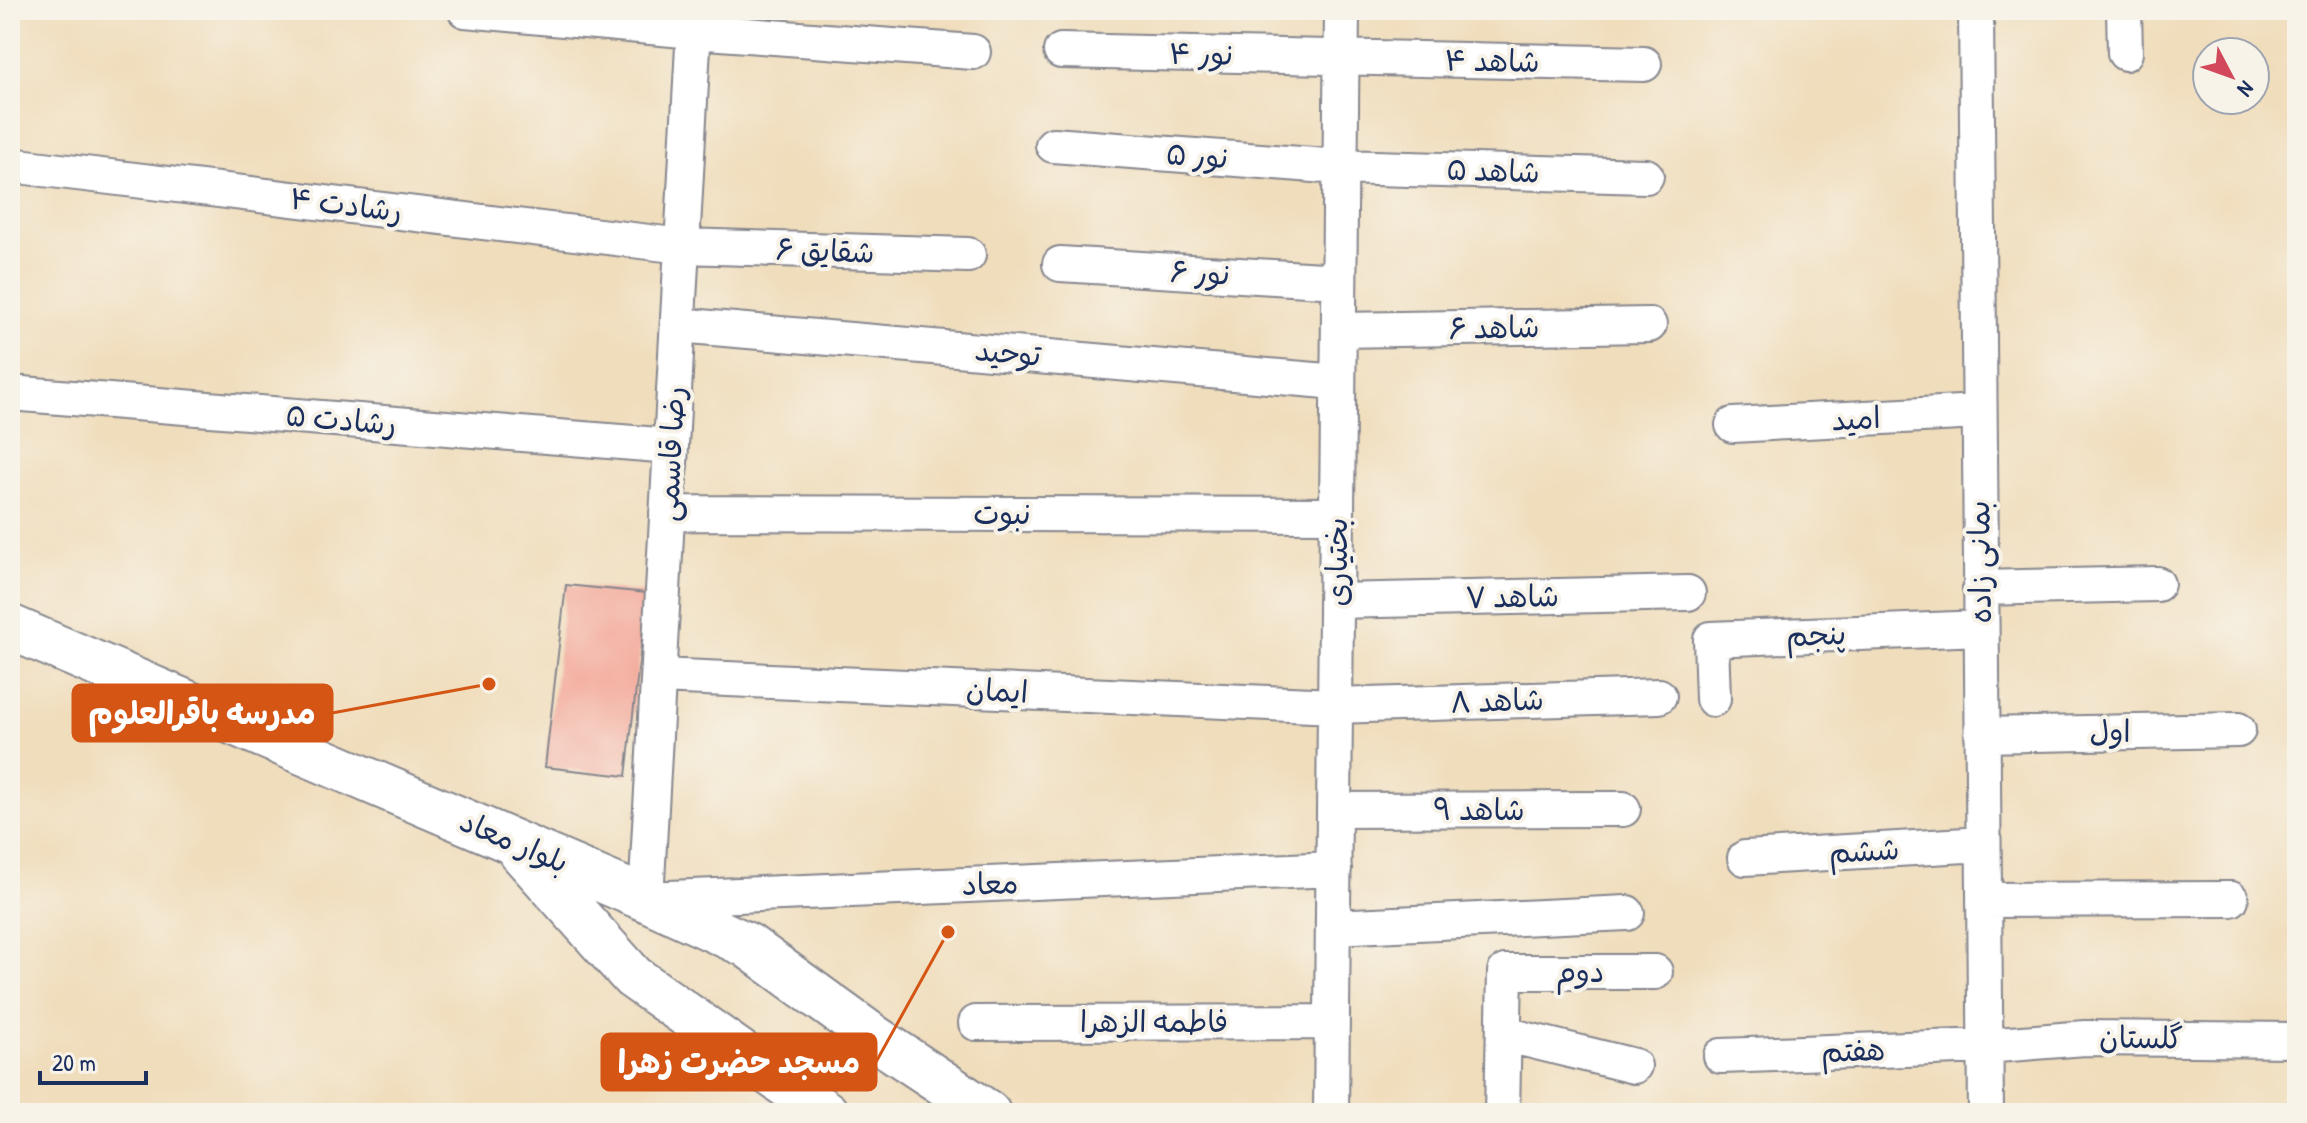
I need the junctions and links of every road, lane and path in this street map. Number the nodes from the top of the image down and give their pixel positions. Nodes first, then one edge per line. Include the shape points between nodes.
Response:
1 (465, 10) edge
2 (1342, 10) edge
3 (1976, 10) edge
4 (2124, 10) edge
5 (695, 20) edge
6 (1061, 51) dead end
7 (973, 52) dead end
8 (2125, 53) dead end
9 (1341, 58) junction
10 (1644, 64) dead end
11 (1053, 145) dead end
12 (10, 165) edge
13 (1340, 167) junction
14 (1646, 176) dead end
15 (682, 246) junction
16 (968, 255) dead end
17 (1060, 264) dead end
18 (1339, 281) junction
19 (678, 325) junction
20 (1649, 325) dead end
21 (1339, 330) junction
22 (1338, 382) junction
23 (10, 393) edge
24 (1979, 412) junction
25 (1733, 425) dead end
26 (671, 446) junction
27 (667, 513) junction
28 (1337, 515) junction
29 (2157, 584) dead end
30 (1980, 588) junction
31 (1688, 593) dead end
32 (1336, 601) junction
33 (10, 627) edge
34 (1981, 628) junction
35 (659, 676) junction
36 (1659, 696) dead end
37 (1713, 699) dead end
38 (1335, 706) junction
39 (2238, 730) dead end
40 (1982, 735) junction
41 (1623, 809) dead end
42 (1334, 810) junction
43 (510, 840) junction
44 (1983, 844) junction
45 (1745, 858) dead end
46 (1334, 869) junction
47 (646, 899) junction
48 (2231, 899) dead end
49 (1984, 900) junction
50 (1627, 913) dead end
51 (1333, 927) junction
52 (1655, 972) dead end
53 (1332, 1022) junction
54 (976, 1023) dead end
55 (1504, 1034) junction
56 (2297, 1040) edge
57 (1985, 1046) junction
58 (1721, 1056) dead end
59 (1634, 1066) dead end
60 (826, 1113) edge
61 (988, 1113) edge
62 (1331, 1113) edge
63 (1502, 1113) edge
64 (1986, 1113) edge

1 - 5 street
2 - 9 street, بختیاری
3 - 24 street, بمانی زاده
4 - 8 street
5 - 7 street
5 - 15 street, رضا قاسمی
6 - 9 street, نور ۴
9 - 10 street, شاهد ۴
9 - 13 street, بختیاری
11 - 13 street, نور ۵
12 - 15 street, رشادت ۴
13 - 14 street, شاهد ۵
13 - 18 street, بختیاری
15 - 16 street, شقایق ۶
15 - 19 street, رضا قاسمی
17 - 18 street, نور ۶
18 - 21 street, بختیاری
19 - 22 street, توحید
19 - 26 street, رضا قاسمی
20 - 21 street, شاهد ۶
21 - 22 street, بختیاری
22 - 28 street, بختیاری
23 - 26 street, رشادت ۵
24 - 25 street, امید
24 - 30 street, بمانی زاده
26 - 27 street, رضا قاسمی
27 - 28 street, نبوت
27 - 35 street, رضا قاسمی
28 - 32 street, بختیاری
29 - 30 street
30 - 34 street, بمانی زاده
31 - 32 street, شاهد ۷
32 - 38 street, بختیاری
33 - 43 street, بلوار معاد
34 - 37 street, پنجم via 1711,639
34 - 40 street, بمانی زاده
35 - 38 street, ایمان
35 - 47 street, رضا قاسمی
36 - 38 street, شاهد ۸
38 - 42 street, بختیاری
39 - 40 street, اول
40 - 44 street, بمانی زاده
41 - 42 street, شاهد ۹
42 - 46 street, بختیاری
43 - 47 street, بلوار معاد
43 - 60 street via 633,977
44 - 45 street, ششم
44 - 49 street, بمانی زاده
46 - 47 street, معاد
46 - 51 street, بختیاری
47 - 61 street, بلوار معاد via 747,945
48 - 49 street
49 - 57 street, بمانی زاده
50 - 51 street
51 - 53 street, بختیاری
52 - 55 street, دوم via 1505,972
53 - 54 street, فاطمه الزهرا
53 - 62 street, بختیاری
55 - 59 street
55 - 63 street
56 - 57 street, گلستان via 2085,1038
57 - 58 street, هفتم
57 - 64 street, بمانی زاده

